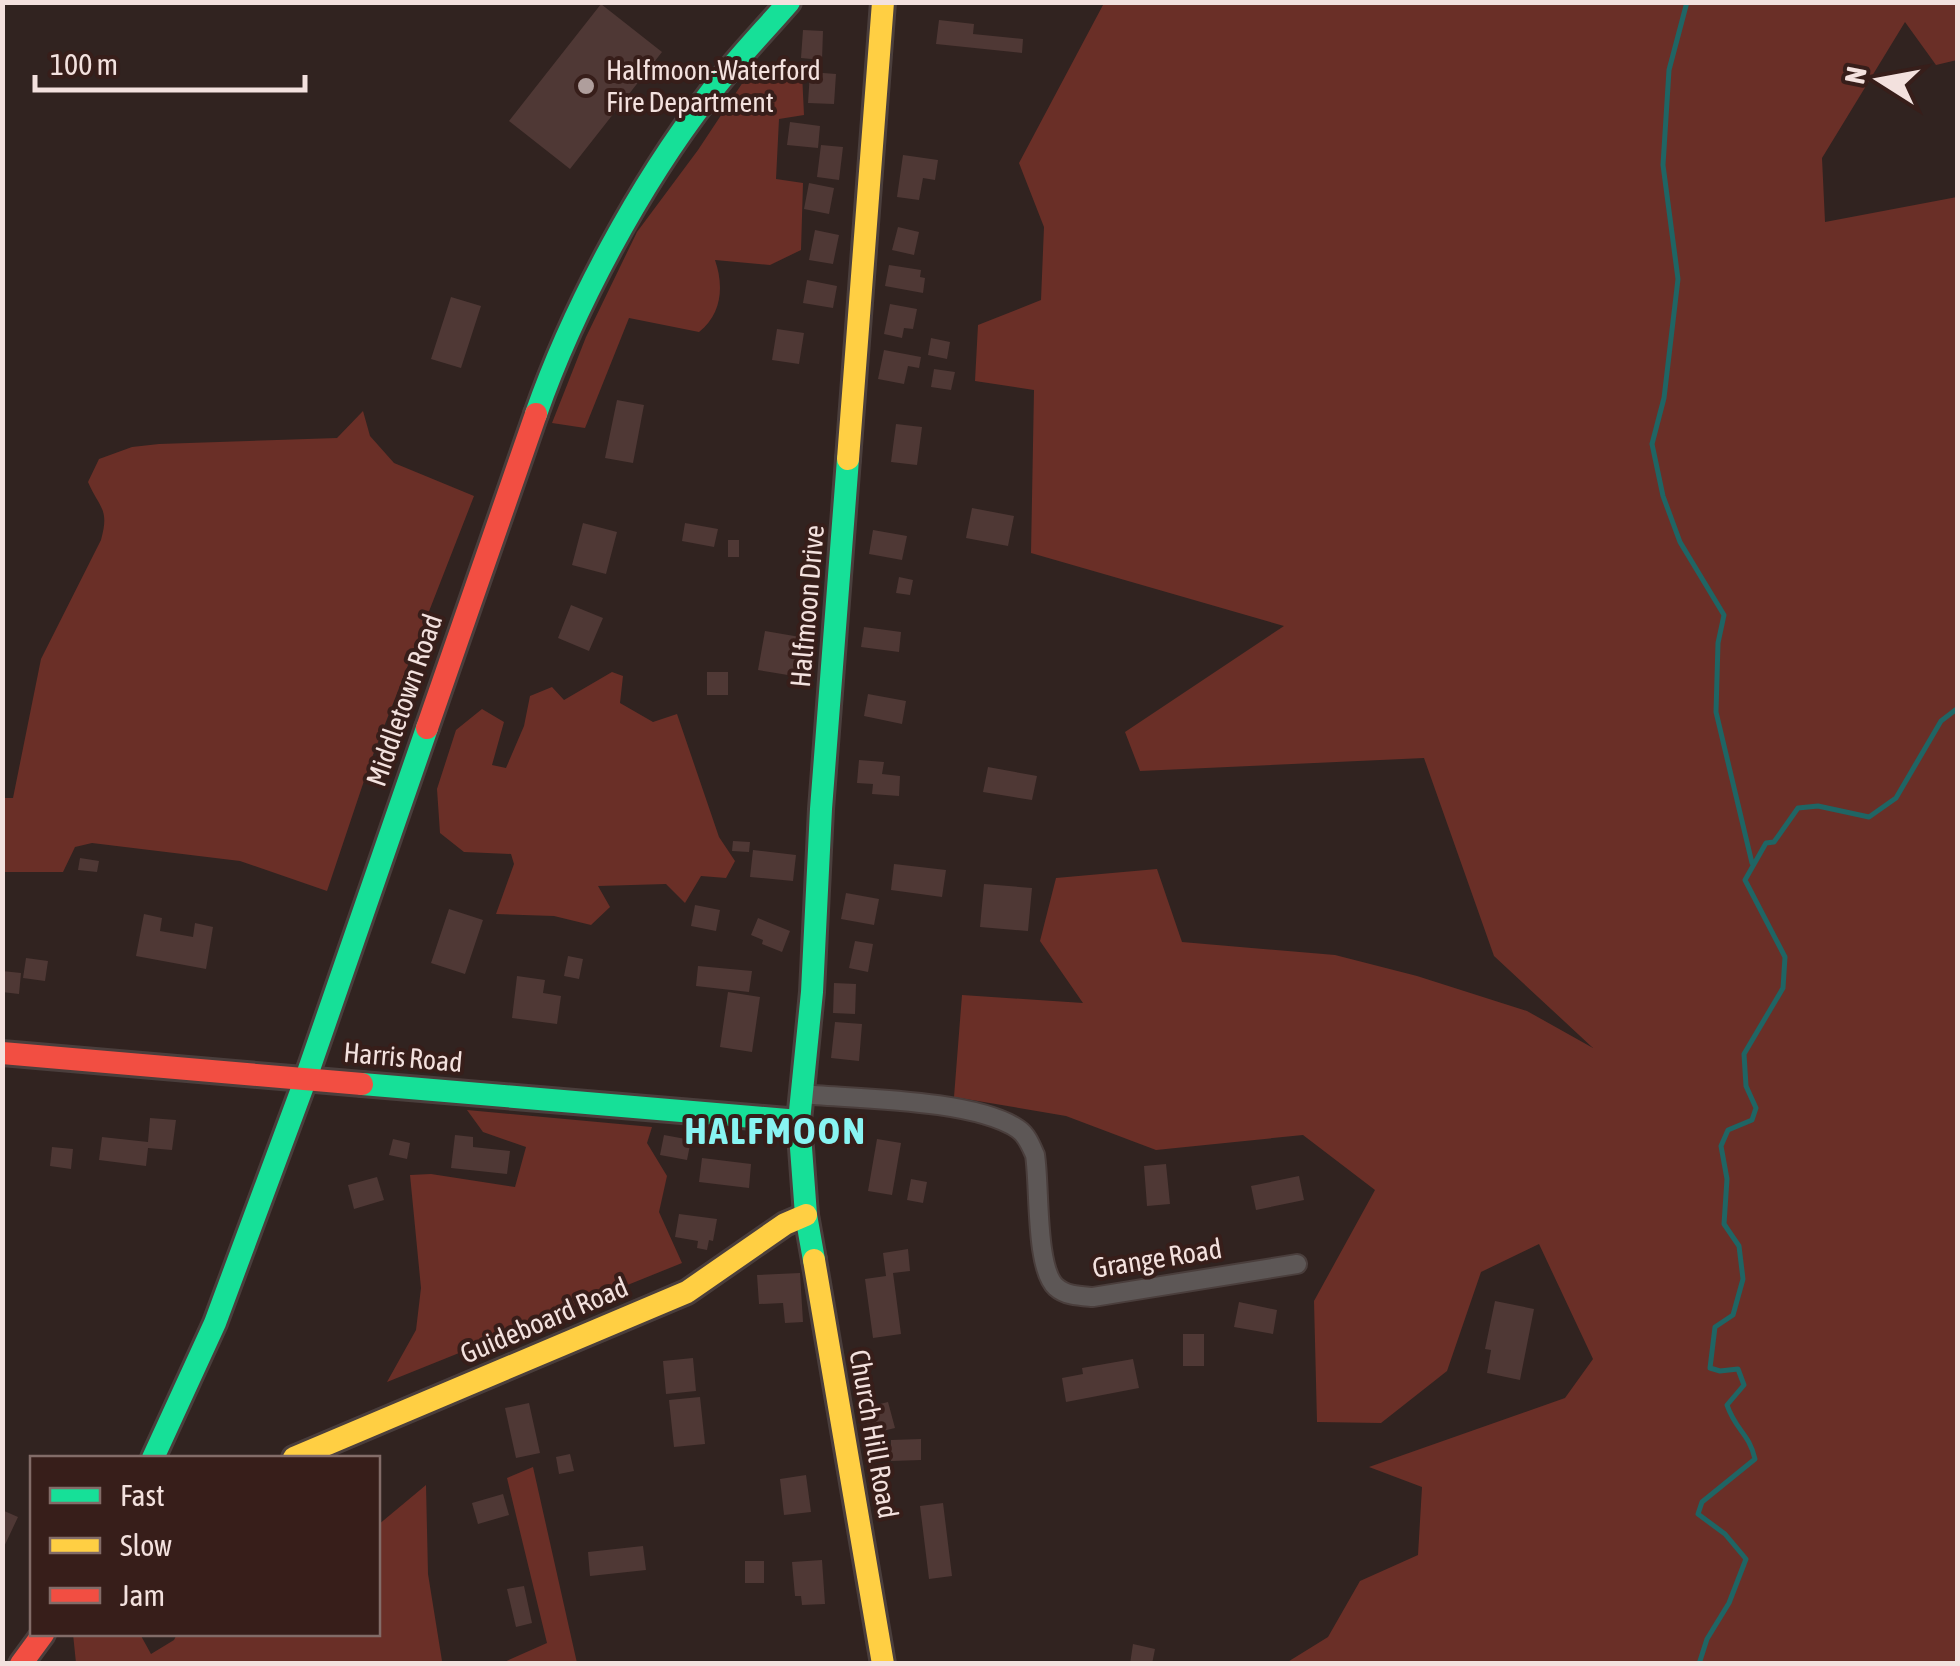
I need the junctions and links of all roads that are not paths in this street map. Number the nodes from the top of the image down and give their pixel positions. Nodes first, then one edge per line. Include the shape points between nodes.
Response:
1 (789, 2) edge
2 (883, 2) edge
3 (2, 1053) edge
4 (306, 1078) junction
5 (801, 1094) junction
6 (799, 1121) junction
7 (806, 1215) junction
8 (1296, 1264) dead end
9 (154, 1456) edge
10 (299, 1456) edge
11 (42, 1636) edge
12 (21, 1664) edge
13 (883, 1664) edge

1 - 4 street, Middletown Road via 708,96 594,281 539,406
2 - 5 street, Halfmoon Drive
3 - 4 street, Harris Road
4 - 6 street, Harris Road
4 - 9 street, Middletown Road via 215,1323
5 - 6 street, Halfmoon Drive
5 - 8 street, Grange Road via 940,1106 1018,1129 1035,1155 1045,1267 1058,1290 1074,1296
6 - 7 street, Halfmoon Drive
7 - 10 street, Guideboard Road via 687,1292
7 - 13 street, Church Hill Road
11 - 12 street

